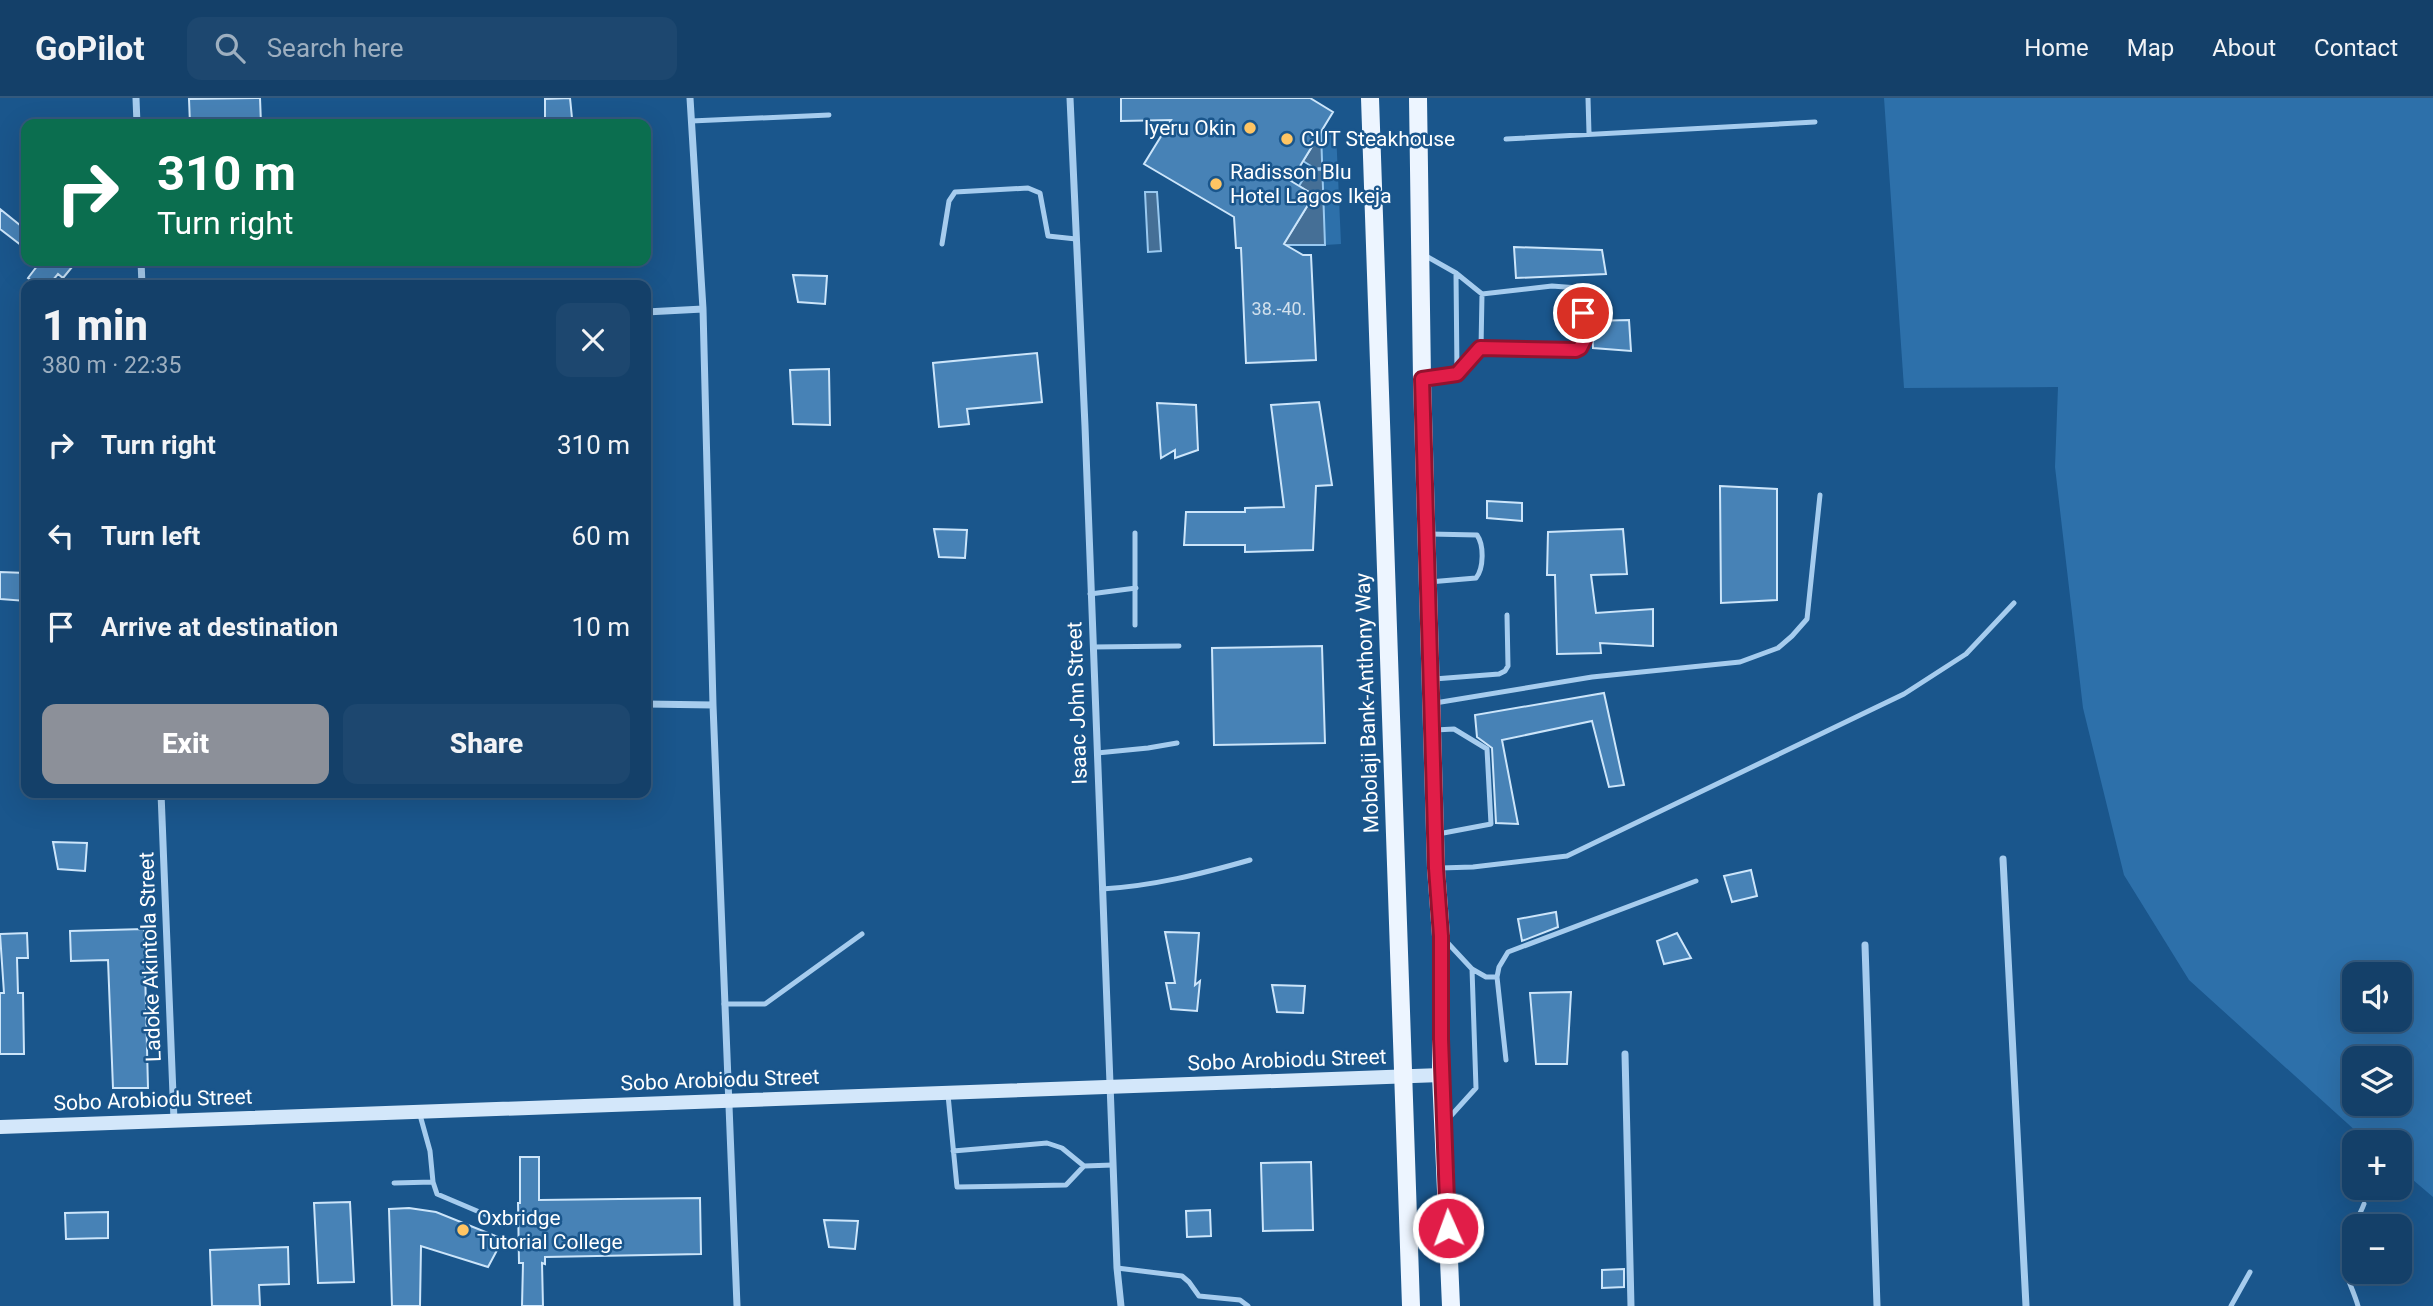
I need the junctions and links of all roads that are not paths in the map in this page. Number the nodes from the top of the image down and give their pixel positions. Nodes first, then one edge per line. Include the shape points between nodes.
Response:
1 (136, 98) edge
2 (690, 98) edge
3 (1069, 98) edge
4 (1370, 98) edge
5 (1418, 98) edge
6 (1588, 98) edge
7 (829, 115) dead end
8 (137, 119) edge
9 (691, 121) junction
10 (1815, 122) dead end
11 (1589, 134) junction
12 (1506, 139) dead end
13 (1076, 239) junction
14 (942, 244) dead end
15 (1419, 252) junction
16 (1456, 272) junction
17 (1482, 294) junction
18 (703, 309) junction
19 (651, 312) edge
20 (1480, 348) junction
21 (1457, 374) junction
22 (1422, 379) junction
23 (1820, 495) dead end
24 (1135, 533) dead end
25 (1427, 534) junction
26 (1428, 582) junction
27 (1136, 588) junction
28 (1090, 594) junction
29 (2014, 603) dead end
30 (1507, 615) dead end
31 (1135, 625) dead end
32 (1179, 646) dead end
33 (1093, 647) junction
34 (1431, 679) junction
35 (651, 704) edge
36 (1432, 704) junction
37 (713, 705) junction
38 (1433, 730) junction
39 (1177, 743) dead end
40 (1097, 753) junction
41 (160, 798) edge
42 (1435, 835) junction
43 (2003, 859) dead end
44 (1251, 860) dead end
45 (1436, 868) junction
46 (1696, 881) dead end
47 (1102, 889) junction
48 (862, 934) dead end
49 (1441, 936) junction
50 (1865, 945) dead end
51 (1472, 969) junction
52 (1497, 976) junction
53 (724, 1004) junction
54 (1625, 1054) dead end
55 (1506, 1060) dead end
56 (1441, 1075) junction
57 (1402, 1076) junction
58 (1110, 1087) junction
59 (948, 1092) junction
60 (727, 1100) junction
61 (419, 1112) junction
62 (174, 1120) junction
63 (1444, 1124) junction
64 (0, 1127) edge
65 (953, 1151) junction
66 (1113, 1164) junction
67 (1084, 1166) junction
68 (394, 1182) dead end
69 (433, 1182) junction
70 (2364, 1204) dead end
71 (503, 1222) dead end
72 (1117, 1269) junction
73 (2250, 1272) dead end
74 (737, 1306) edge
75 (1121, 1306) edge
76 (1248, 1306) edge
77 (1411, 1306) edge
78 (1451, 1306) edge
79 (1631, 1306) edge
80 (1877, 1306) edge
81 (2026, 1306) edge
82 (2231, 1306) edge
83 (2358, 1306) edge

1 - 8 street
2 - 9 street
3 - 13 street, Isaac John Street
4 - 57 main road, Mobolaji Bank-Anthony Way
5 - 15 main road
6 - 11 lane
7 - 9 lane
9 - 18 street
10 - 11 lane
11 - 12 lane
13 - 14 lane via 1048,236 1040,194 1028,188 955,192 949,201
13 - 28 street, Isaac John Street
15 - 16 lane
15 - 22 main road
16 - 17 lane
16 - 21 lane
17 - 20 lane
17 - 20 lane via 1552,286 1578,288 1584,340 1570,352
18 - 19 street
18 - 37 street
20 - 21 lane
21 - 22 lane
22 - 25 main road
23 - 36 lane via 1807,619 1778,648 1740,663 1592,677
24 - 27 lane
25 - 26 main road
25 - 26 lane via 1477,535 1482,569 1475,578
26 - 34 main road
27 - 28 lane
27 - 31 lane
28 - 33 street, Isaac John Street
29 - 45 lane via 1966,654 1904,694 1567,856
30 - 34 lane via 1505,671
32 - 33 lane
33 - 40 street, Isaac John Street
34 - 36 main road
35 - 37 street
36 - 38 main road
37 - 53 street
38 - 42 main road
38 - 42 lane via 1454,729 1487,749 1491,824
39 - 40 lane
40 - 47 street, Isaac John Street
41 - 62 street, Ladoke Akintola Street
42 - 45 main road
43 - 81 street
44 - 47 lane via 1192,877
45 - 49 main road
46 - 52 lane via 1508,953
47 - 58 street, Isaac John Street
48 - 53 lane via 765,1004
49 - 51 lane
49 - 56 main road
50 - 80 street
51 - 52 lane via 1486,977
51 - 63 lane via 1476,1088
52 - 55 lane
53 - 60 street
54 - 79 street
56 - 57 street, Sobo Arobiodu Street
56 - 63 main road
57 - 58 street, Sobo Arobiodu Street
57 - 77 main road, Mobolaji Bank-Anthony Way
58 - 59 street, Sobo Arobiodu Street
58 - 66 street, Isaac John Street
59 - 60 street, Sobo Arobiodu Street
59 - 65 lane
60 - 61 street, Sobo Arobiodu Street
60 - 74 street
61 - 62 street, Sobo Arobiodu Street
61 - 69 lane
62 - 64 street, Sobo Arobiodu Street
63 - 78 main road
65 - 67 lane via 1047,1143 1062,1148
65 - 67 lane via 957,1187 1066,1185
66 - 67 lane
66 - 72 street, Isaac John Street
68 - 69 lane
69 - 71 lane via 437,1194
70 - 83 lane via 2351,1226 2343,1263
72 - 75 street, Isaac John Street
72 - 76 lane via 1182,1276 1199,1296 1240,1300
73 - 82 lane

